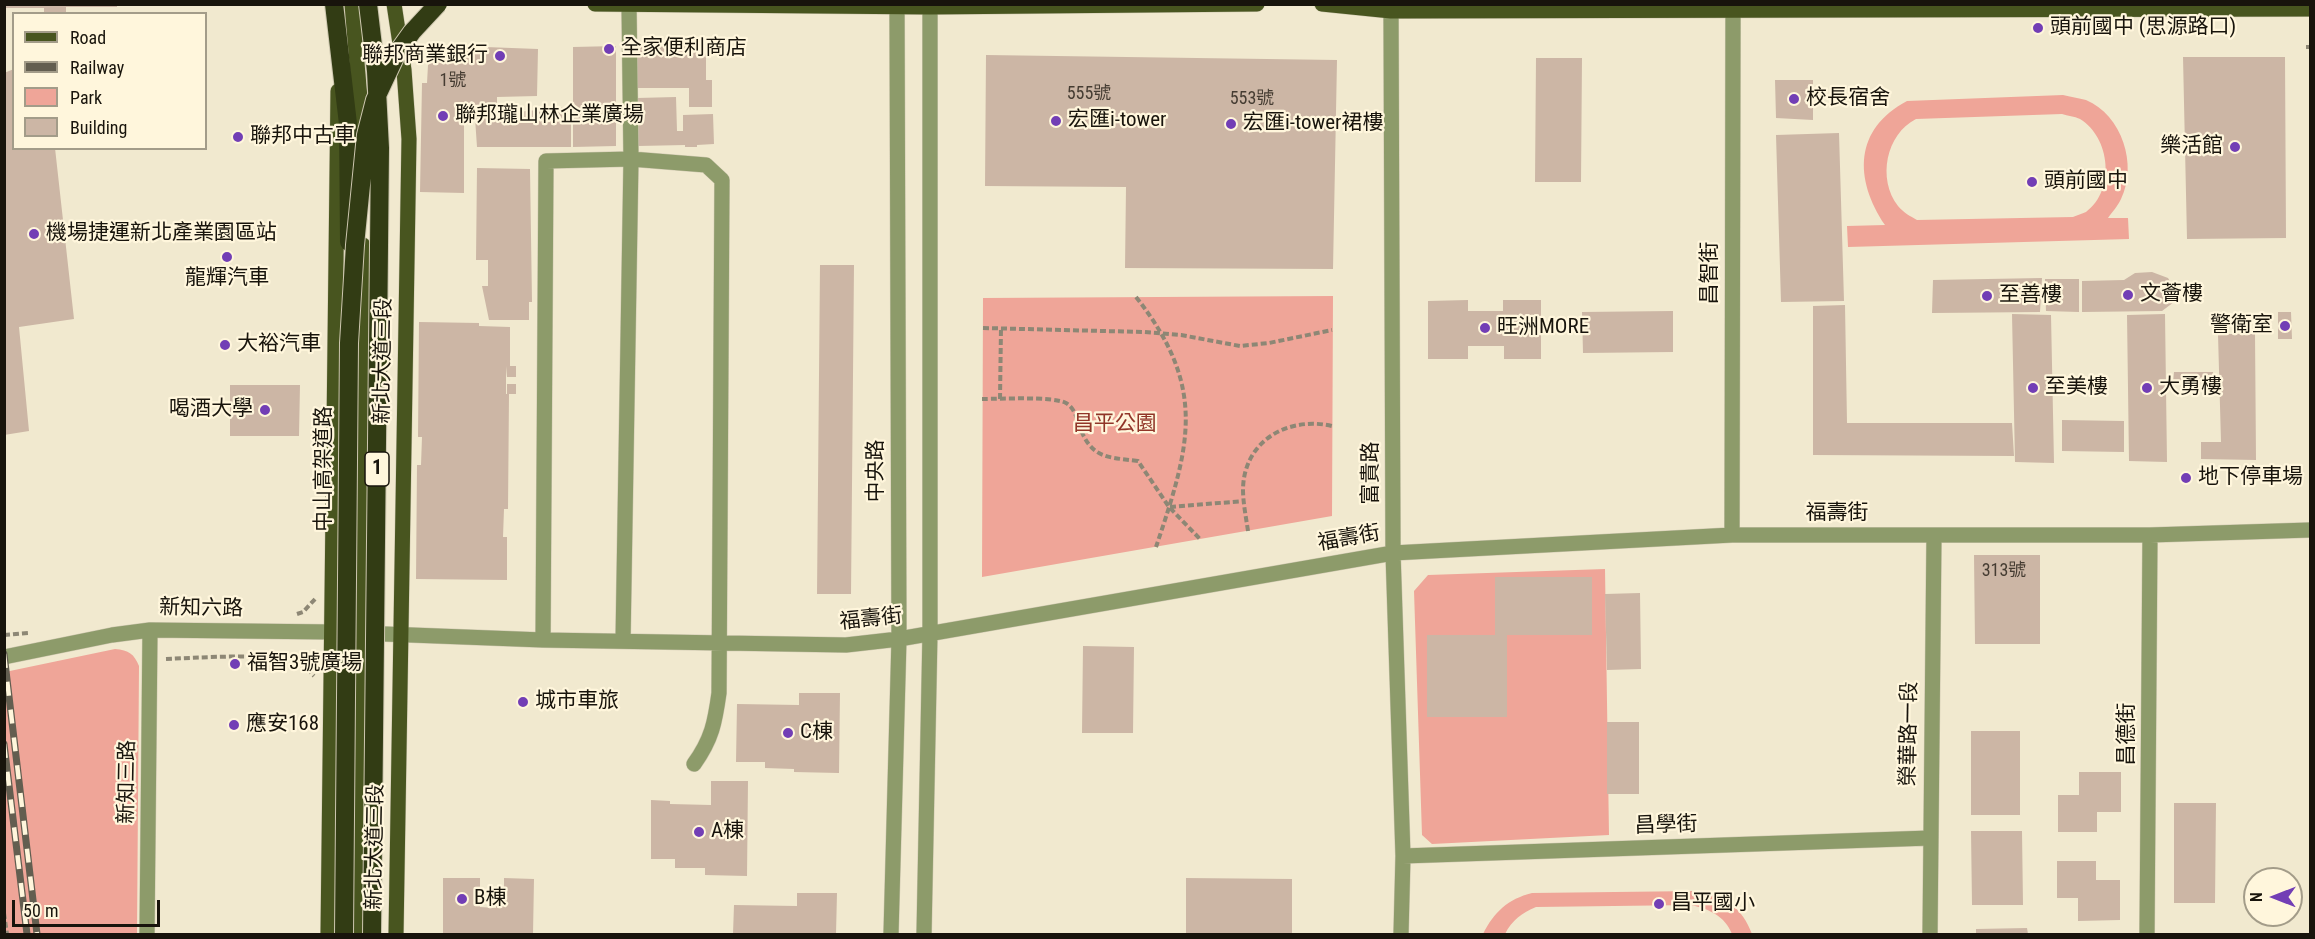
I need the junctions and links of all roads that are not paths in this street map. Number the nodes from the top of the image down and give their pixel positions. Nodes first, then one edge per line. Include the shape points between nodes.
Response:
1 (329, 4) edge
2 (334, 4) edge
3 (352, 4) edge
4 (368, 4) edge
5 (393, 4) edge
6 (438, 4) edge
7 (595, 4) edge
8 (1257, 4) edge
9 (1322, 4) edge
10 (629, 5) edge
11 (897, 7) junction
12 (930, 7) junction
13 (2310, 9) edge
14 (1391, 11) junction
15 (1733, 11) junction
16 (631, 159) junction
17 (349, 343) junction
18 (2310, 530) edge
19 (1732, 535) junction
20 (1934, 535) junction
21 (2150, 535) junction
22 (1393, 553) junction
23 (150, 630) junction
24 (332, 632) junction
25 (363, 633) junction
26 (930, 633) junction
27 (400, 635) junction
28 (899, 639) junction
29 (543, 640) junction
30 (623, 641) junction
31 (718, 643) junction
32 (4, 657) edge
33 (694, 764) dead end
34 (1930, 838) junction
35 (1403, 856) junction
36 (147, 934) edge
37 (328, 934) edge
38 (344, 934) edge
39 (359, 934) edge
40 (372, 934) edge
41 (396, 934) edge
42 (891, 934) edge
43 (924, 934) edge
44 (1401, 934) edge
45 (1930, 934) edge
46 (2147, 934) edge

1 - 24 main road, 1 via 338,84
2 - 17 highway, 中山高架道路 / 1, bridge via 348,124
3 - 25 main road, 新北大道三段 / 1 via 363,122
4 - 40 highway, 1, bridge via 380,148
5 - 27 main road, 新北大道三段 / 1 via 405,70 409,139
6 - 17 highway, bridge via 397,53 375,100 365,146
7 - 10 main road
8 - 12 main road
9 - 14 main road
10 - 11 main road
10 - 16 street
11 - 12 main road
11 - 28 street, 中央路
12 - 26 street
13 - 15 main road
14 - 15 main road
14 - 22 street, 富貴路
15 - 19 street, 昌智街
16 - 29 street via 546,161
16 - 30 street
16 - 31 street via 706,165 722,180
17 - 38 highway, 中山高架道路 / 1, bridge
18 - 21 street, 福壽街
19 - 20 street, 福壽街
19 - 22 street, 福壽街
20 - 21 street, 福壽街
20 - 34 street, 榮華路一段
21 - 46 street, 昌德街
22 - 26 street, 福壽街
22 - 35 street, 富貴路
23 - 24 street, 新知六路
23 - 32 street, 新知六路
23 - 36 street, 新知三路
24 - 25 street, 新知六路
24 - 37 main road, 1
25 - 27 street, 新知六路
25 - 39 main road, 新北大道三段 / 1
26 - 28 street, 福壽街
26 - 43 street
27 - 29 street, 福壽街
27 - 41 main road, 新北大道三段 / 1
28 - 31 street, 福壽街 via 846,645
28 - 42 street, 中央路
29 - 30 street, 福壽街
30 - 31 street, 福壽街
31 - 33 street via 715,724 707,746
34 - 35 street, 昌學街
34 - 45 street, 榮華路一段
35 - 44 street, 富貴路

